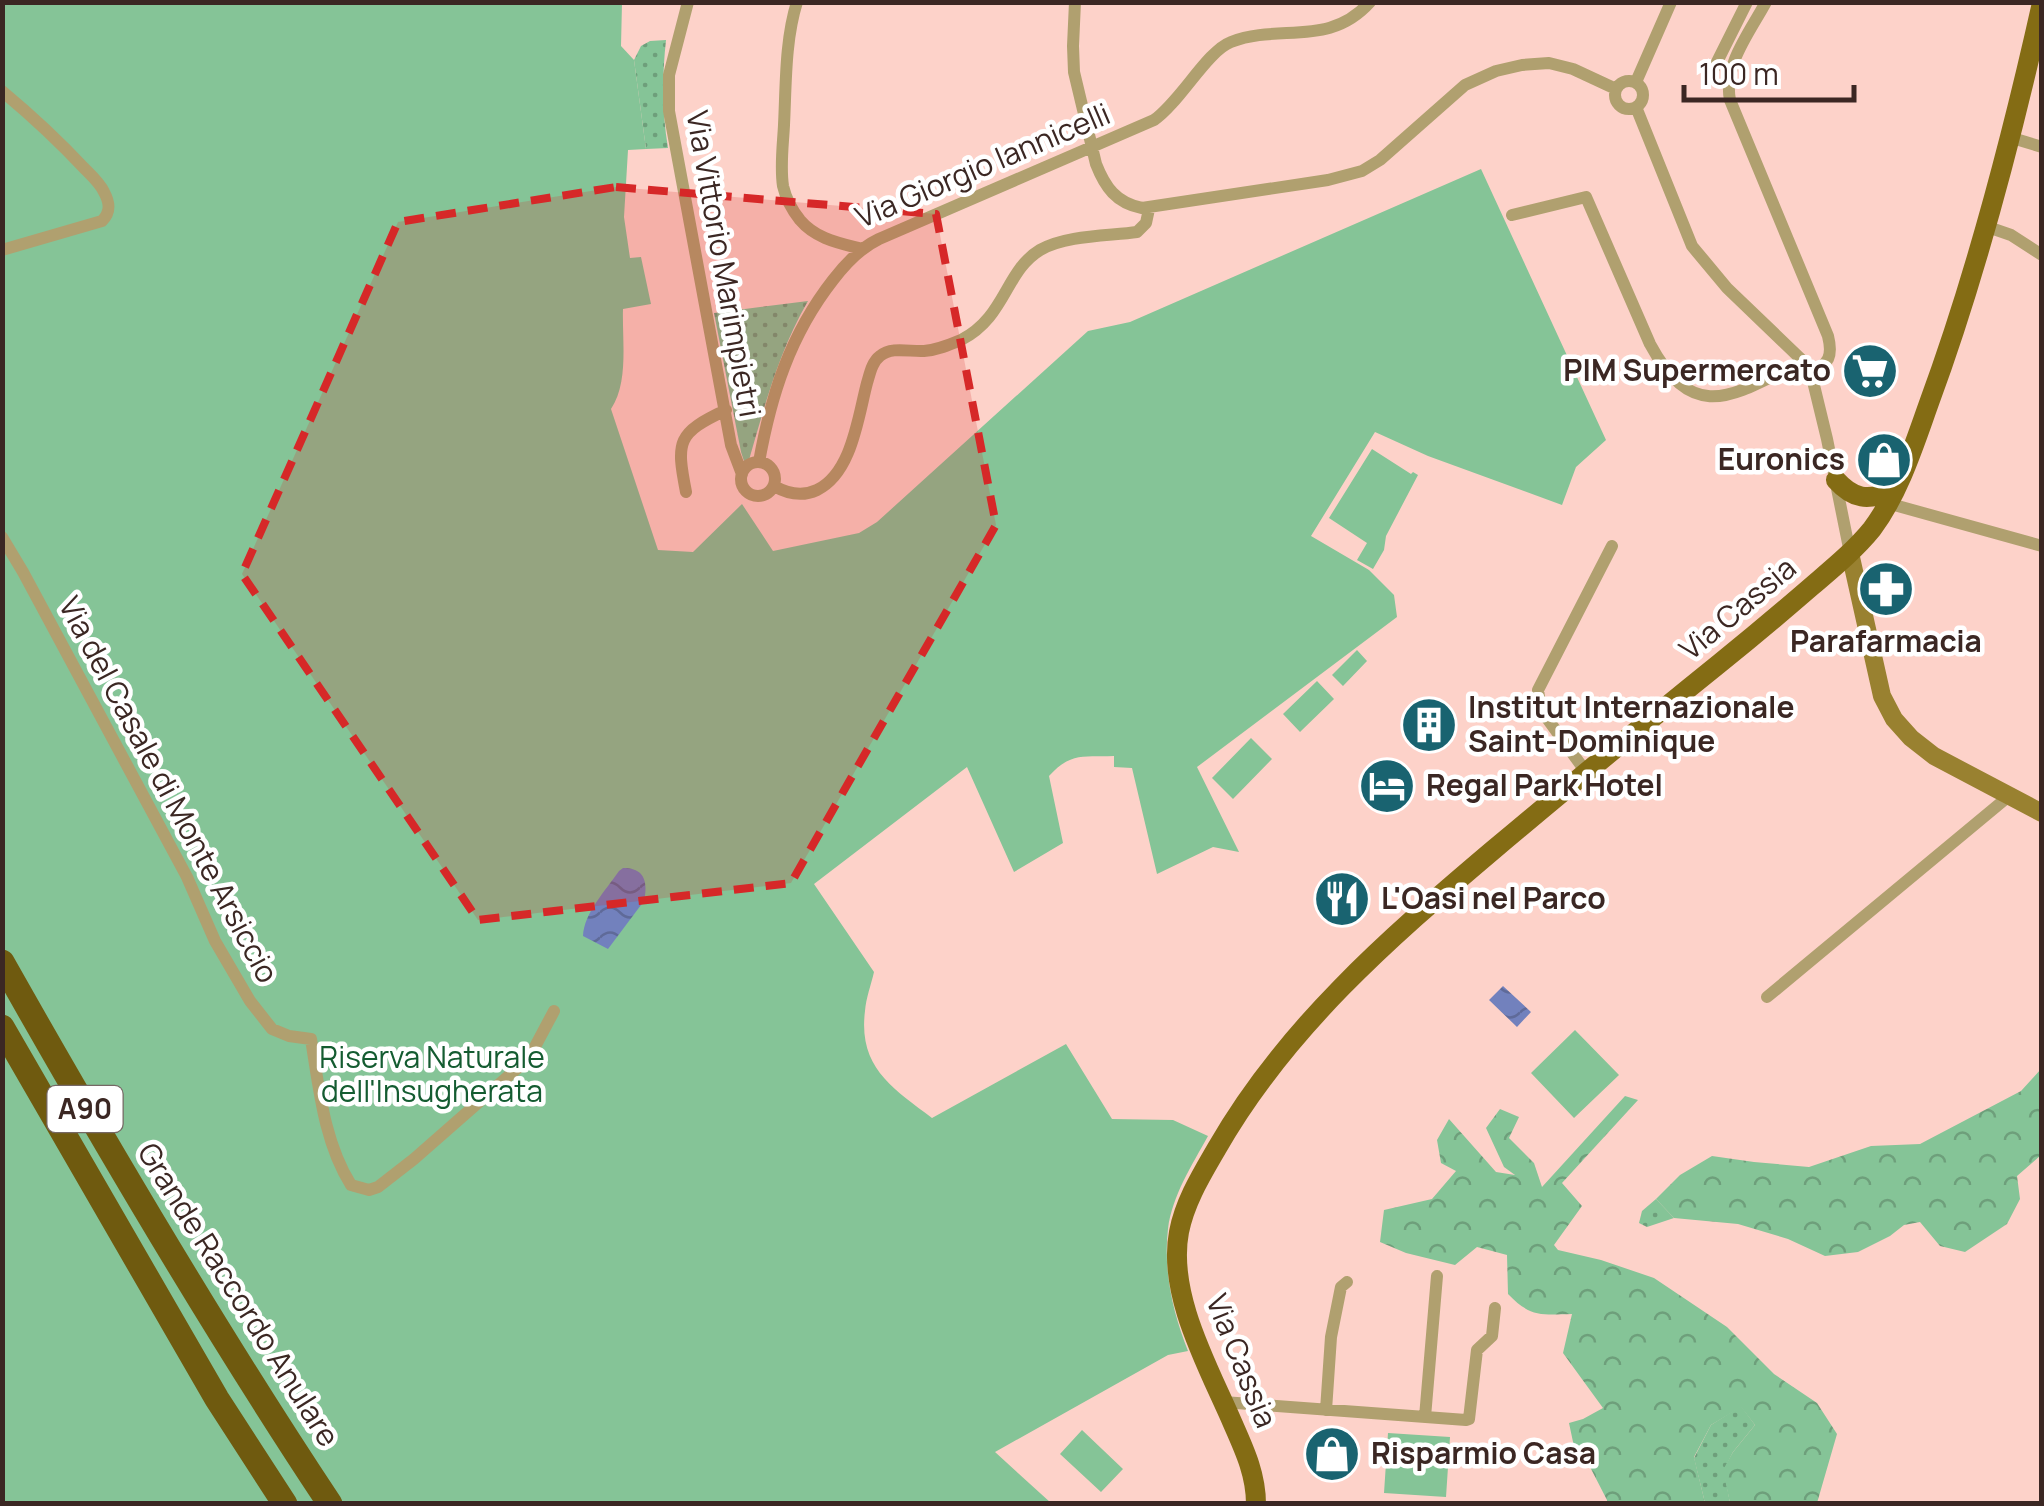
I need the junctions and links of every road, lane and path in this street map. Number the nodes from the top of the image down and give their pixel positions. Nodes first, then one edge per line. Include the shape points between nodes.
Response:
1 (688, 2) edge
2 (797, 2) edge
3 (1075, 2) edge
4 (1370, 2) edge
5 (1671, 2) edge
6 (1747, 2) edge
7 (1766, 2) edge
8 (2042, 2) edge
9 (1712, 72) dead end
10 (1636, 82) junction
11 (1616, 89) junction
12 (2, 92) edge
13 (1636, 107) junction
14 (2009, 137) junction
15 (2042, 147) edge
16 (1092, 148) junction
17 (1149, 209) junction
18 (1512, 214) dead end
19 (1985, 226) junction
20 (862, 249) junction
21 (2, 250) edge
22 (2042, 255) edge
23 (1807, 367) junction
24 (726, 410) junction
25 (759, 462) junction
26 (742, 474) junction
27 (1836, 480) junction
28 (774, 486) junction
29 (686, 492) dead end
30 (1890, 498) junction
31 (2, 537) edge
32 (1612, 546) dead end
33 (2042, 546) edge
34 (1850, 553) junction
35 (1586, 772) junction
36 (2009, 796) junction
37 (2042, 813) edge
38 (2, 962) edge
39 (1766, 998) dead end
40 (554, 1012) dead end
41 (2, 1027) edge
42 (1437, 1276) dead end
43 (1347, 1282) dead end
44 (1495, 1308) dead end
45 (1224, 1402) junction
46 (1326, 1410) junction
47 (1425, 1417) junction
48 (244, 1441) junction
49 (308, 1470) junction
50 (270, 1504) edge
51 (285, 1504) edge
52 (330, 1504) edge
53 (343, 1504) edge
54 (1256, 1504) edge

1 - 24 street, Via Vittorio Marimpietri via 669,75 669,111
2 - 20 street, Via Giorgio Iannicelli via 785,108 785,192 812,231
3 - 16 street via 1074,72
4 - 16 street, Via Giorgio Iannicelli via 1338,26 1223,46 1161,114
5 - 10 street
6 - 9 street
7 - 23 street via 1732,64 1728,88 1828,336 1828,362
8 - 14 main road, Via Cassia
10 - 11 street
10 - 13 street via 1643,95
11 - 13 street via 1620,105
11 - 17 street via 1549,63 1496,71 1453,94 1365,170
12 - 21 street via 98,183 109,210 99,222
13 - 23 street via 1692,246
14 - 15 street
14 - 19 main road, Via Cassia
16 - 17 street via 1113,194
16 - 20 street, Via Giorgio Iannicelli
17 - 28 street via 1138,232 1040,250 1018,271 988,320 962,339 878,357 840,471 807,493
18 - 23 street via 1586,197 1657,358 1691,392 1706,398 1732,394
19 - 22 street
19 - 30 main road, Via Cassia via 1940,375
20 - 25 street via 821,295 793,343
23 - 27 street
24 - 26 street, Via Vittorio Marimpietri
24 - 29 street via 696,424 683,440
25 - 26 street
25 - 28 street via 773,470
26 - 28 street via 755,496
27 - 30 main road via 1855,496
27 - 34 street
30 - 33 street
30 - 34 main road, Via Cassia
31 - 40 street, Via del Casale di Monte Arsiccio via 250,1001 272,1029 311,1039 322,1103 351,1185 369,1190 390,1179 529,1058
32 - 35 street via 1538,690 1542,710
34 - 35 main road, Via Cassia
34 - 36 street via 1890,712 1926,750
35 - 45 main road, Via Cassia via 1332,995 1262,1077 1214,1152 1186,1208 1177,1254 1194,1334
36 - 37 street
36 - 39 street
38 - 49 highway, Grande Raccordo Anulare / A90 via 172,1254
41 - 48 highway, A90
42 - 47 street
43 - 46 street via 1331,1336
44 - 47 street via 1492,1336 1477,1350 1470,1419
45 - 46 street
45 - 54 main road, Via Cassia via 1252,1470
46 - 47 street
48 - 50 highway
48 - 51 highway, A90
49 - 52 highway, Grande Raccordo Anulare / A90
49 - 53 highway

